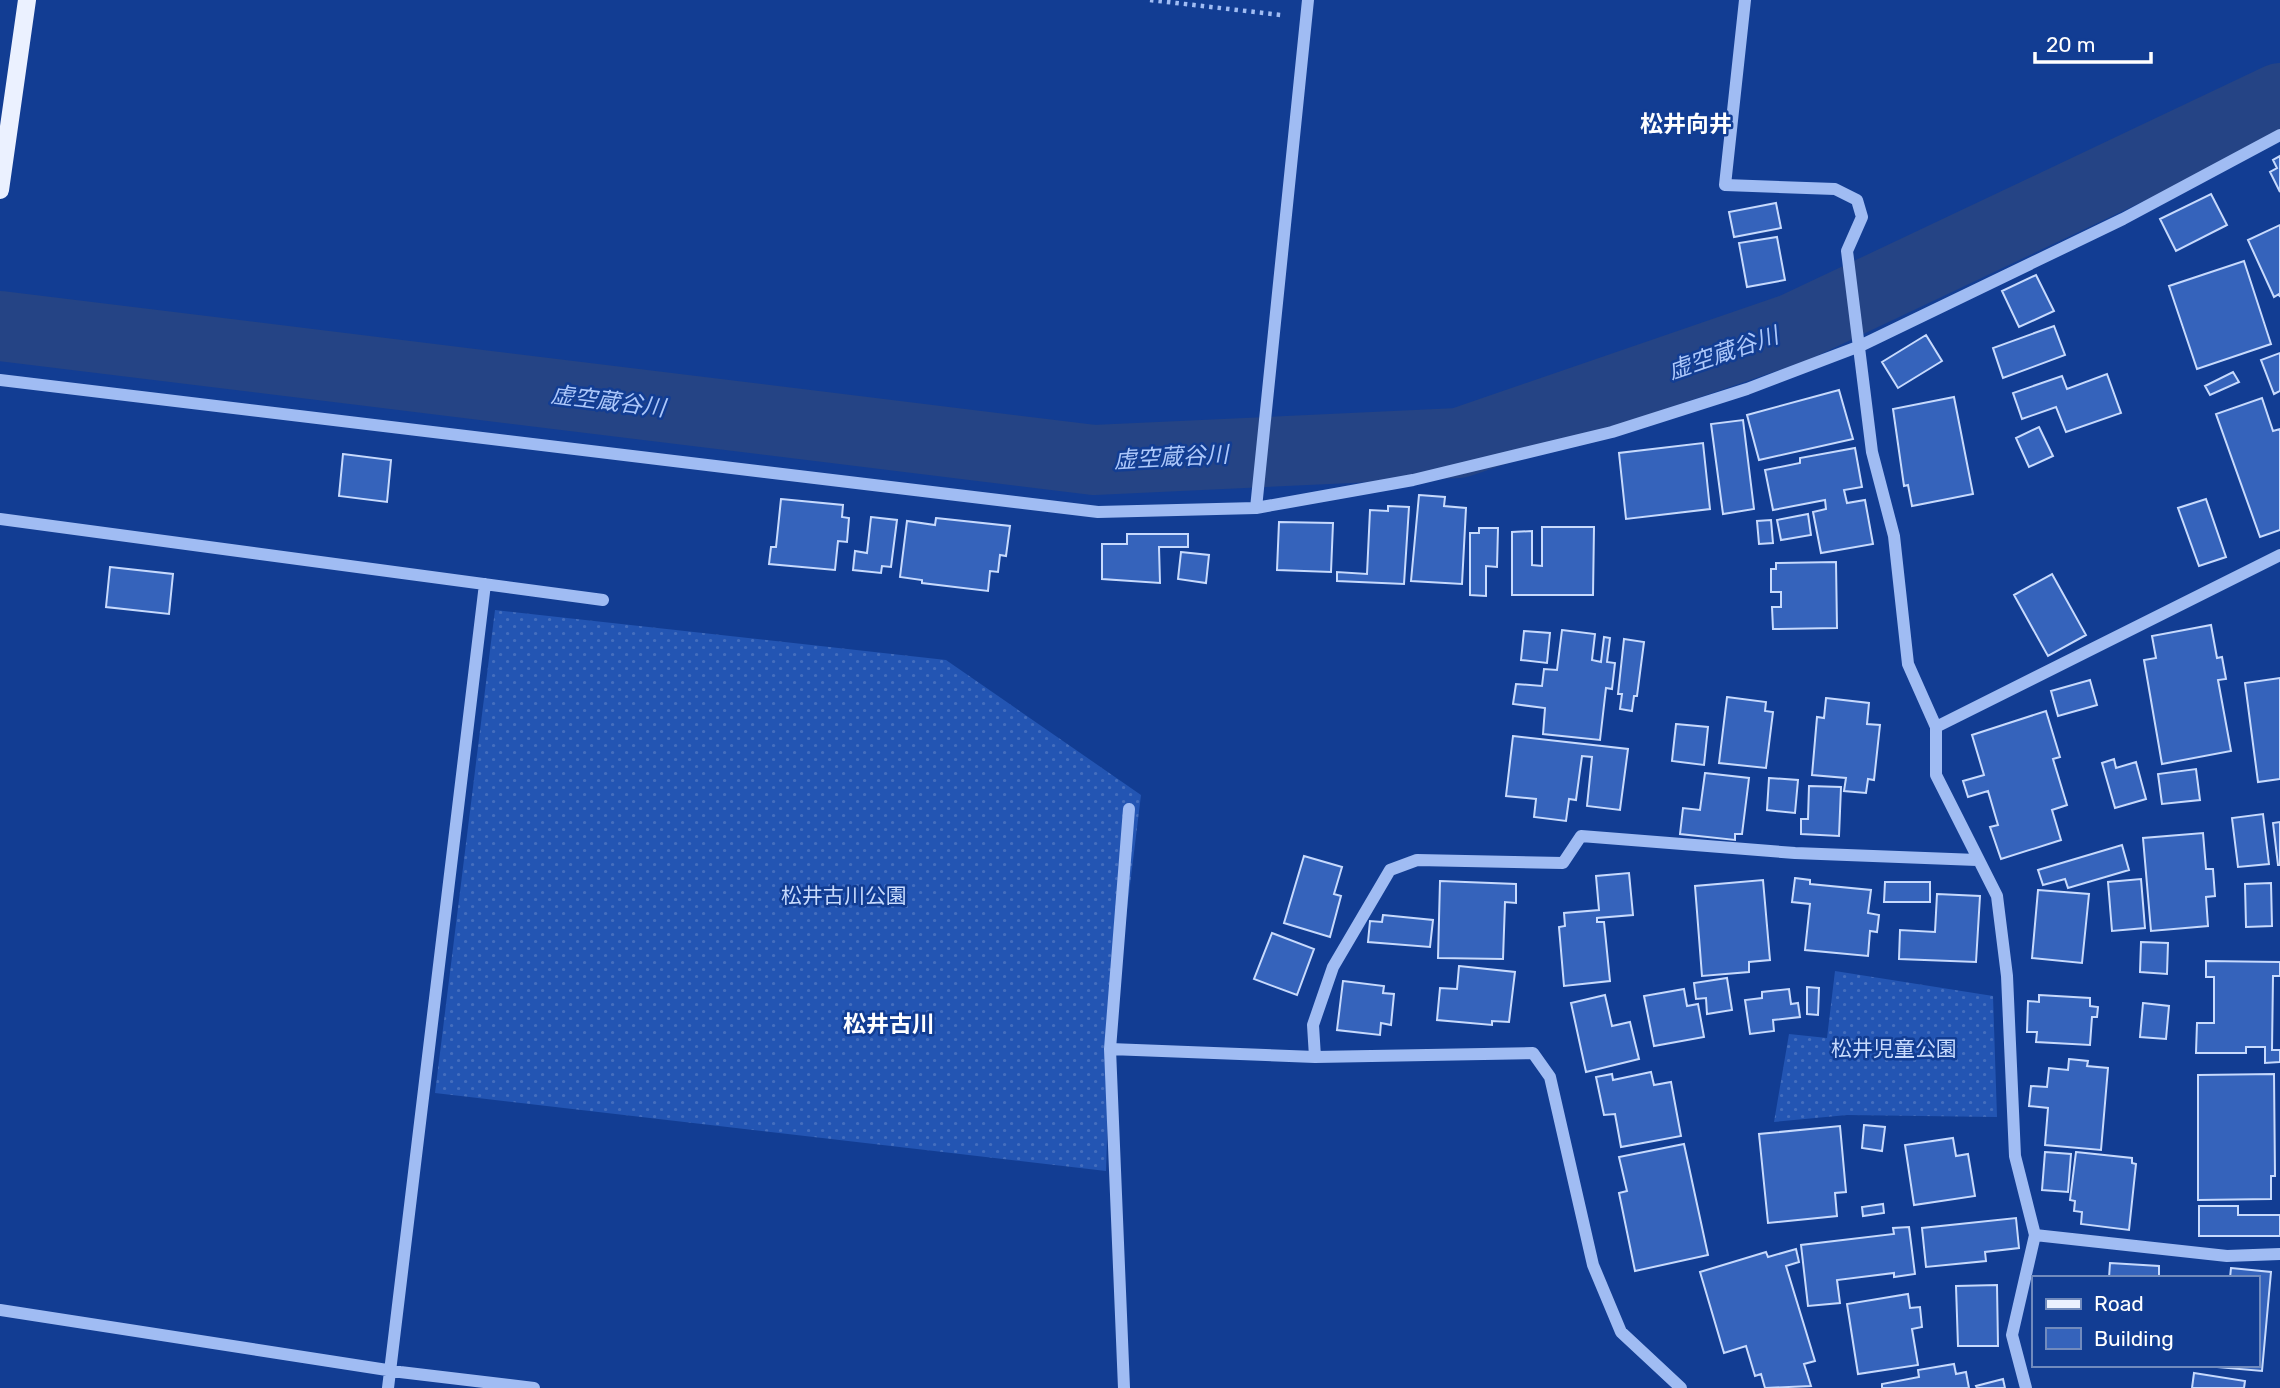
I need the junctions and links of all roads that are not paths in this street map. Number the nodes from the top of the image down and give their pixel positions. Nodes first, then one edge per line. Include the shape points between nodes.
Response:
1 (27, 0) edge
2 (1308, 0) edge
3 (1745, 0) edge
4 (2280, 135) edge
5 (0, 190) edge
6 (1860, 346) junction
7 (0, 380) edge
8 (1256, 508) junction
9 (0, 519) edge
10 (2280, 555) edge
11 (485, 584) junction
12 (603, 600) dead end
13 (1936, 727) junction
14 (1129, 809) dead end
15 (1977, 860) junction
16 (1110, 1049) junction
17 (1315, 1057) junction
18 (2035, 1235) junction
19 (2280, 1254) edge
20 (0, 1310) edge
21 (390, 1370) junction
22 (388, 1388) edge
23 (534, 1388) edge
24 (1124, 1388) edge
25 (1681, 1388) edge
26 (2026, 1388) edge

1 - 5 main road
2 - 8 street
3 - 6 street via 1725,185 1835,189 1857,200 1862,217 1847,251
4 - 6 street via 2123,219
6 - 8 street via 1612,432 1413,480
6 - 13 street via 1872,452 1894,536 1908,664
7 - 8 street via 1098,512
9 - 11 street
10 - 13 street
11 - 12 street
11 - 21 street
13 - 15 street via 1936,775
14 - 16 street
15 - 17 street via 1795,853 1581,836 1563,863 1417,860 1390,870 1333,967 1313,1025
15 - 18 street via 1997,896 2007,976 2015,1156
16 - 17 street
16 - 24 street
17 - 25 street via 1533,1053 1550,1077 1593,1265 1621,1332
18 - 19 street via 2227,1256
18 - 26 street via 2012,1335
20 - 21 street
21 - 22 street
21 - 23 street

